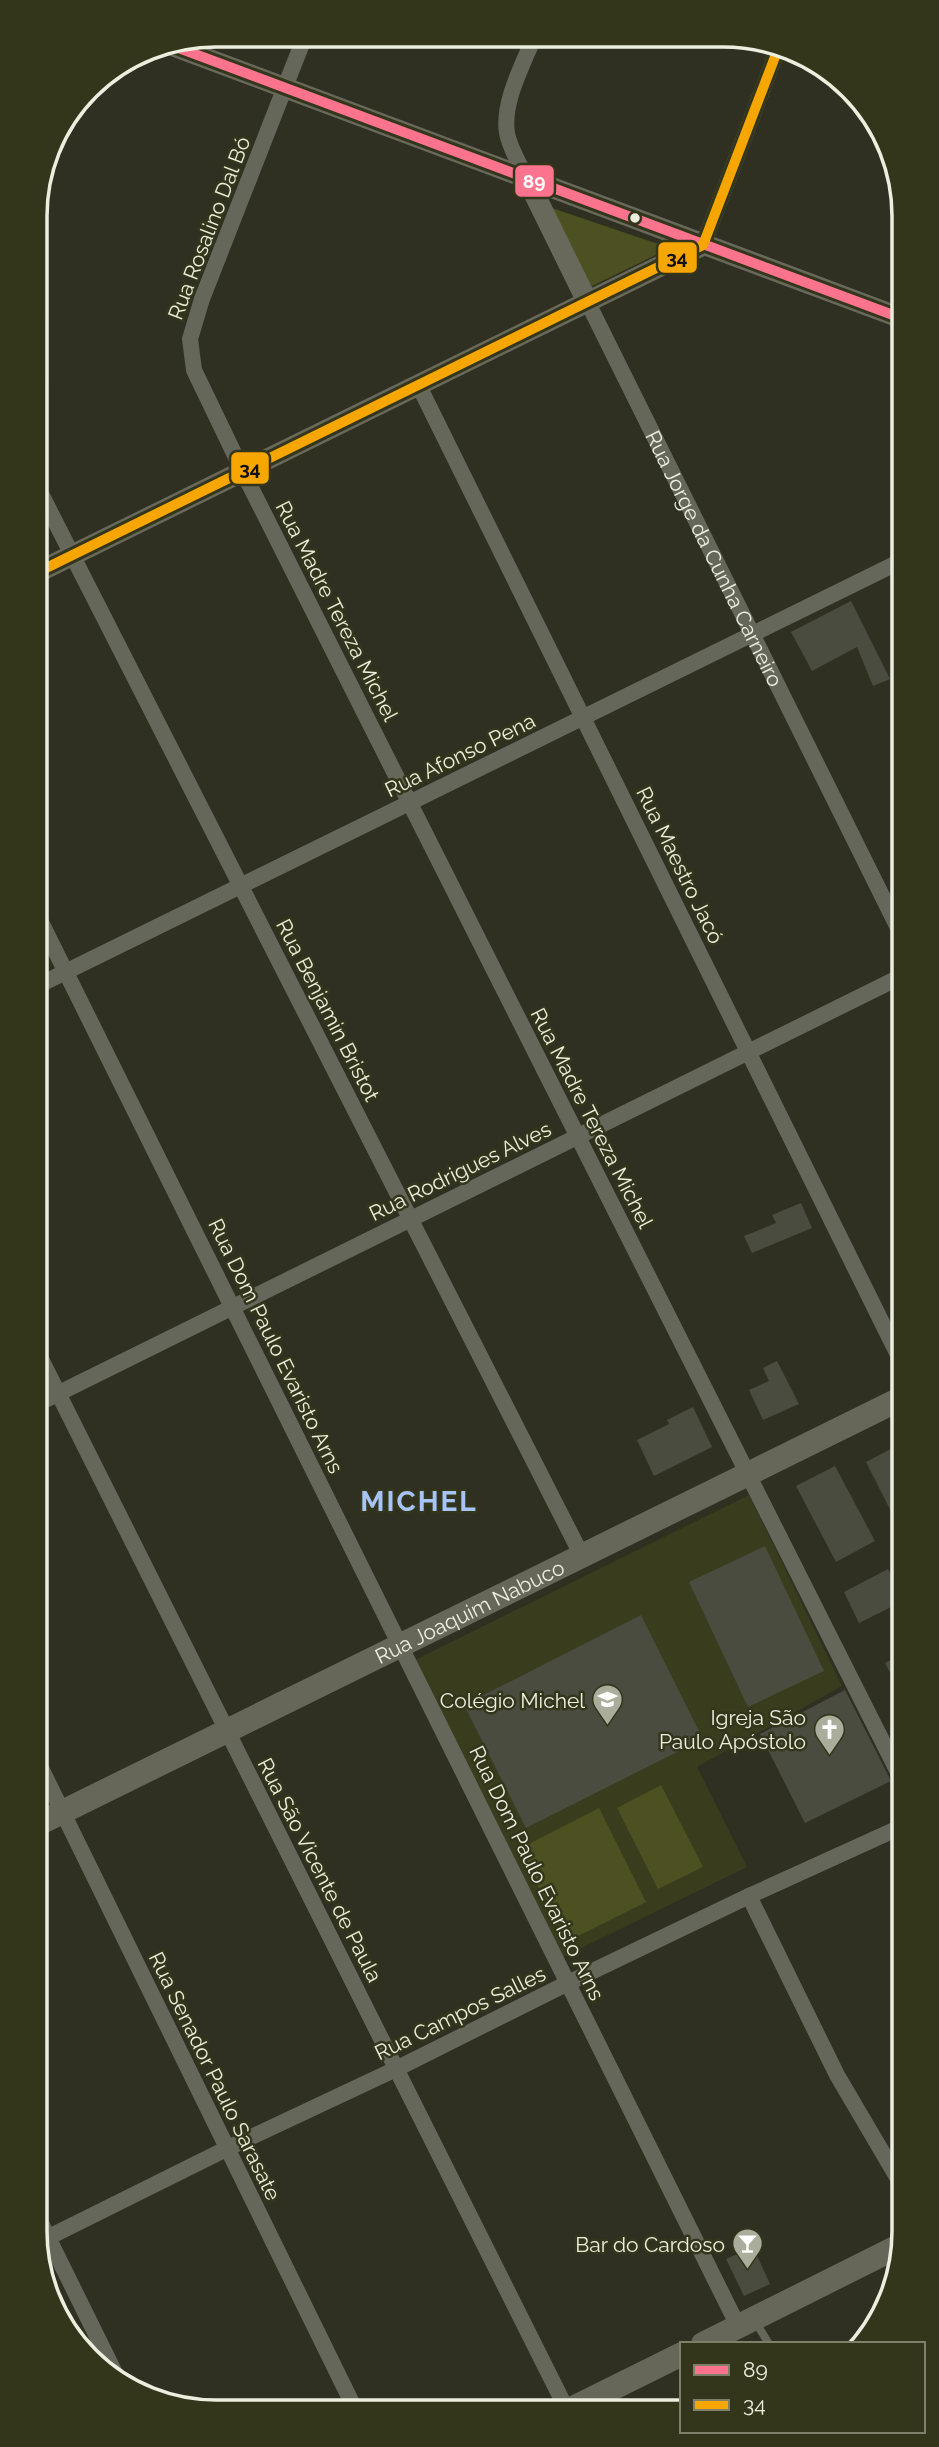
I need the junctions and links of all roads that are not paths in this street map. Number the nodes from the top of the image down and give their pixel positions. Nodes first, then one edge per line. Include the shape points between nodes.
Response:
1 (301, 47) edge
2 (530, 47) edge
3 (185, 51) edge
4 (776, 56) edge
5 (285, 88) junction
6 (527, 179) junction
7 (704, 245) junction
8 (589, 303) junction
9 (892, 315) edge
10 (419, 386) junction
11 (243, 472) junction
12 (48, 507) edge
13 (72, 555) junction
14 (892, 565) edge
15 (48, 567) edge
16 (752, 634) junction
17 (583, 717) junction
18 (410, 803) junction
19 (240, 886) junction
20 (892, 915) edge
21 (48, 934) edge
22 (66, 972) junction
23 (48, 981) edge
24 (892, 981) edge
25 (748, 1052) junction
26 (578, 1136) junction
27 (411, 1219) junction
28 (233, 1307) junction
29 (891, 1342) edge
30 (47, 1372) edge
31 (58, 1393) junction
32 (47, 1399) edge
33 (891, 1403) edge
34 (748, 1474) junction
35 (582, 1556) junction
36 (401, 1646) junction
37 (227, 1731) junction
38 (891, 1759) edge
39 (47, 1781) edge
40 (62, 1812) junction
41 (47, 1819) edge
42 (891, 1831) edge
43 (749, 1896) junction
44 (568, 1983) junction
45 (396, 2069) junction
46 (228, 2148) junction
47 (891, 2165) edge
48 (48, 2238) edge
49 (49, 2249) edge
50 (890, 2250) edge
51 (746, 2323) junction
52 (707, 2342) edge
53 (767, 2342) edge
54 (680, 2355) edge
55 (107, 2360) edge
56 (351, 2400) edge
57 (562, 2400) edge
58 (591, 2400) edge

1 - 5 street, Rua Rosalino Dal Bó
2 - 6 street via 507,117 507,133
3 - 5 street
4 - 7 street
5 - 6 street
5 - 11 street, Rua Rosalino Dal Bó via 190,339 194,370
6 - 7 street
6 - 8 street, Rua Jorge da Cunha Carneiro
7 - 8 street
7 - 9 street
8 - 10 street
8 - 16 street, Rua Jorge da Cunha Carneiro
10 - 11 street
10 - 17 street, Rua Maestro Jacó
11 - 13 street
11 - 18 street, Rua Madre Tereza Michel
12 - 13 street, Rua Benjamin Bristot
13 - 15 street
13 - 19 street, Rua Benjamin Bristot
14 - 16 street, Rua Afonso Pena
16 - 17 street, Rua Afonso Pena
16 - 20 street, Rua Jorge da Cunha Carneiro
17 - 18 street, Rua Afonso Pena
17 - 25 street, Rua Maestro Jacó
18 - 19 street, Rua Afonso Pena
18 - 26 street, Rua Madre Tereza Michel
19 - 22 street, Rua Afonso Pena
19 - 27 street, Rua Benjamin Bristot
21 - 22 street, Rua Dom Paulo Evaristo Arns
22 - 23 street, Rua Afonso Pena
22 - 28 street, Rua Dom Paulo Evaristo Arns
24 - 25 street, Rua Rodrigues Alves
25 - 26 street, Rua Rodrigues Alves
25 - 29 street, Rua Maestro Jacó
26 - 27 street, Rua Rodrigues Alves
26 - 34 street, Rua Madre Tereza Michel
27 - 28 street, Rua Rodrigues Alves
27 - 35 street, Rua Benjamin Bristot
28 - 31 street, Rua Rodrigues Alves
28 - 36 street, Rua Dom Paulo Evaristo Arns
30 - 31 street, Rua São Vicente de Paula
31 - 32 street, Rua Rodrigues Alves
31 - 37 street, Rua São Vicente de Paula
33 - 34 main road, Rua Joaquim Nabuco
34 - 35 main road, Rua Joaquim Nabuco
34 - 38 street, Rua Madre Tereza Michel
35 - 36 main road, Rua Joaquim Nabuco
36 - 37 main road, Rua Joaquim Nabuco
36 - 44 street, Rua Dom Paulo Evaristo Arns
37 - 40 main road, Rua Joaquim Nabuco
37 - 45 street, Rua São Vicente de Paula
39 - 40 street, Rua Senador Paulo Sarasate
40 - 41 main road, Rua Joaquim Nabuco
40 - 46 street, Rua Senador Paulo Sarasate
42 - 43 street, Rua Campos Salles
43 - 44 street, Rua Campos Salles
43 - 47 street via 836,2075
44 - 45 street, Rua Campos Salles
44 - 51 street, Rua Dom Paulo Evaristo Arns
45 - 46 street, Rua Campos Salles
45 - 57 street, Rua São Vicente de Paula
46 - 48 street, Rua Campos Salles
46 - 56 street, Rua Senador Paulo Sarasate
49 - 55 street
50 - 51 main road
51 - 52 main road
51 - 53 lane
54 - 58 main road

